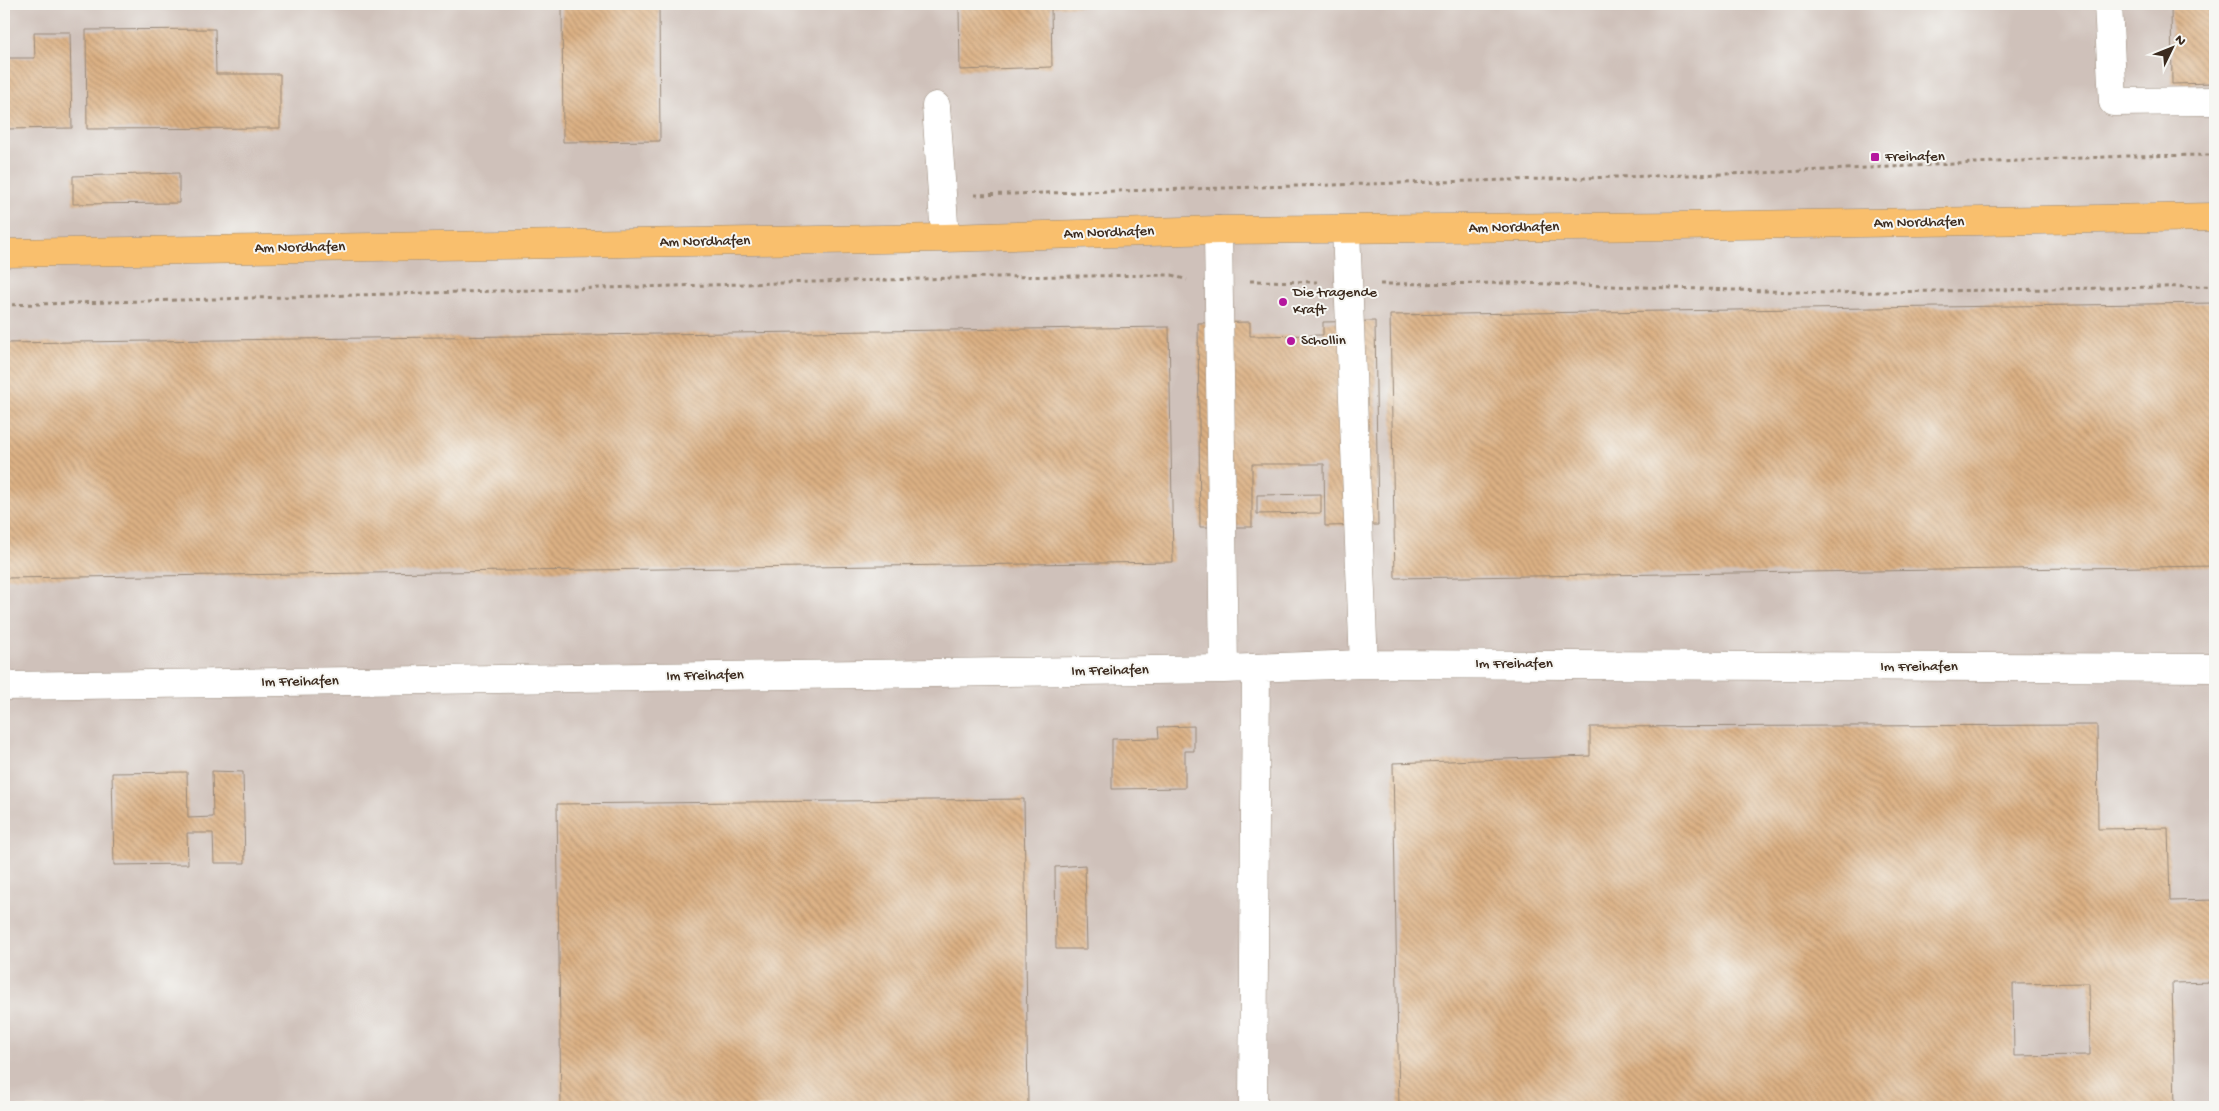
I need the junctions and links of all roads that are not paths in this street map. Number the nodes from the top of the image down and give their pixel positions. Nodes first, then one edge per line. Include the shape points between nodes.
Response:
1 (2108, 4) edge
2 (2215, 101) edge
3 (936, 106) dead end
4 (2215, 217) edge
5 (1218, 230) junction
6 (1346, 230) junction
7 (945, 238) junction
8 (4, 253) edge
9 (1364, 664) junction
10 (1256, 668) junction
11 (2215, 668) edge
12 (1224, 669) junction
13 (4, 686) edge
14 (1253, 1107) edge

1 - 2 lane via 2112,102
3 - 7 lane
4 - 6 main road, Am Nordhafen
5 - 6 main road, Am Nordhafen
5 - 7 main road, Am Nordhafen
5 - 12 lane
6 - 9 lane
7 - 8 main road, Am Nordhafen
9 - 10 lane, Im Freihafen
9 - 11 lane, Im Freihafen
10 - 12 lane, Im Freihafen
10 - 14 lane
12 - 13 lane, Im Freihafen

